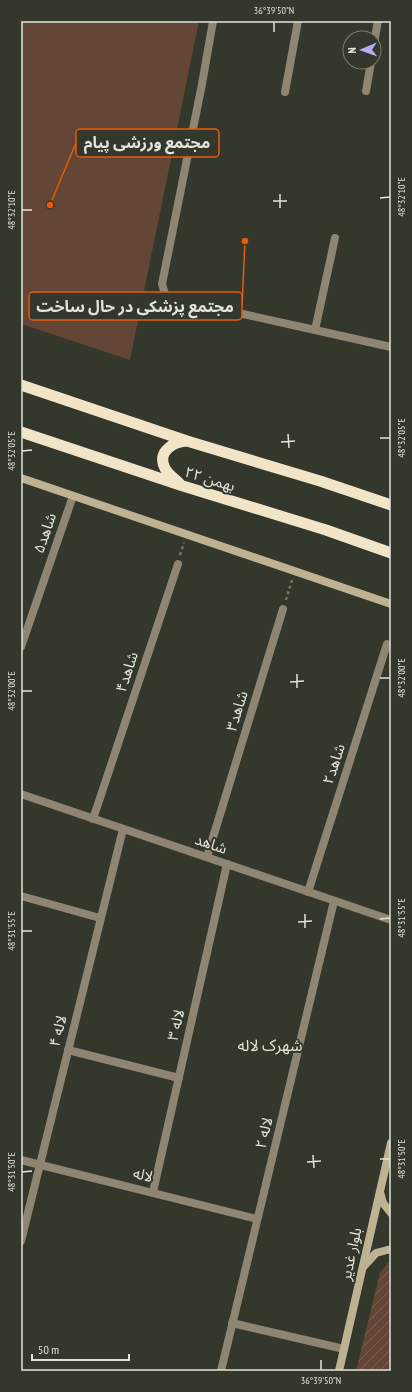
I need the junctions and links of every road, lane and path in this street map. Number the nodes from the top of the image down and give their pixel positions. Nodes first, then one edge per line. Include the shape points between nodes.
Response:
1 (213, 21) edge
2 (298, 21) edge
3 (370, 70) edge
4 (366, 91) dead end
5 (285, 92) dead end
6 (335, 238) dead end
7 (315, 330) junction
8 (391, 347) edge
9 (21, 385) edge
10 (21, 432) edge
11 (187, 441) junction
12 (21, 478) edge
13 (183, 486) junction
14 (73, 496) junction
15 (391, 505) edge
16 (187, 535) junction
17 (391, 554) edge
18 (178, 564) joint
19 (294, 572) junction
20 (391, 604) edge
21 (283, 608) joint
22 (387, 644) dead end
23 (21, 647) edge
24 (21, 794) edge
25 (93, 819) junction
26 (123, 829) junction
27 (207, 857) junction
28 (227, 864) junction
29 (308, 892) junction
30 (21, 896) edge
31 (334, 901) junction
32 (100, 918) junction
33 (391, 920) edge
34 (68, 1050) junction
35 (179, 1078) junction
36 (391, 1143) edge
37 (21, 1160) edge
38 (40, 1164) junction
39 (153, 1192) junction
40 (380, 1192) junction
41 (391, 1213) edge
42 (257, 1219) junction
43 (21, 1241) edge
44 (391, 1249) edge
45 (361, 1271) junction
46 (232, 1323) junction
47 (344, 1349) junction
48 (221, 1371) edge
49 (339, 1371) edge

1 - 7 street via 162,284 166,297
2 - 5 street
3 - 4 street
6 - 7 street
7 - 8 street
9 - 11 highway, ۲۲ بهمن
10 - 13 highway, ۲۲ بهمن
11 - 13 highway via 177,442 163,454 163,466
11 - 15 highway, ۲۲ بهمن
12 - 14 main road
13 - 17 highway, ۲۲ بهمن via 326,530
14 - 16 main road
14 - 23 street, شاهد۵
16 - 18 path
16 - 19 main road
18 - 25 street, شاهد۴
19 - 20 main road
19 - 21 path
21 - 27 street, شاهد۳
22 - 29 street, شاهد۲
24 - 25 street, شاهد
25 - 26 street, شاهد
26 - 27 street, شاهد
26 - 32 street, لاله ۴
27 - 28 street, شاهد
28 - 29 street, شاهد
28 - 35 street, لاله ۳
29 - 31 street, شاهد
30 - 32 street
31 - 33 street, شاهد
31 - 42 street, لاله ۲
32 - 34 street, لاله ۴
34 - 35 street
34 - 38 street, لاله ۴
35 - 39 street, لاله ۳
36 - 40 main road, بلوار غدیر
37 - 38 street, لاله
38 - 39 street, لاله
38 - 43 street, لاله ۴
39 - 42 street, لاله
40 - 41 main road via 383,1204
40 - 45 main road, بلوار غدیر
42 - 46 street, لاله ۲
44 - 45 main road via 376,1253
45 - 47 main road, بلوار غدیر
46 - 47 street
46 - 48 street, لاله ۲
47 - 49 main road, بلوار غدیر

